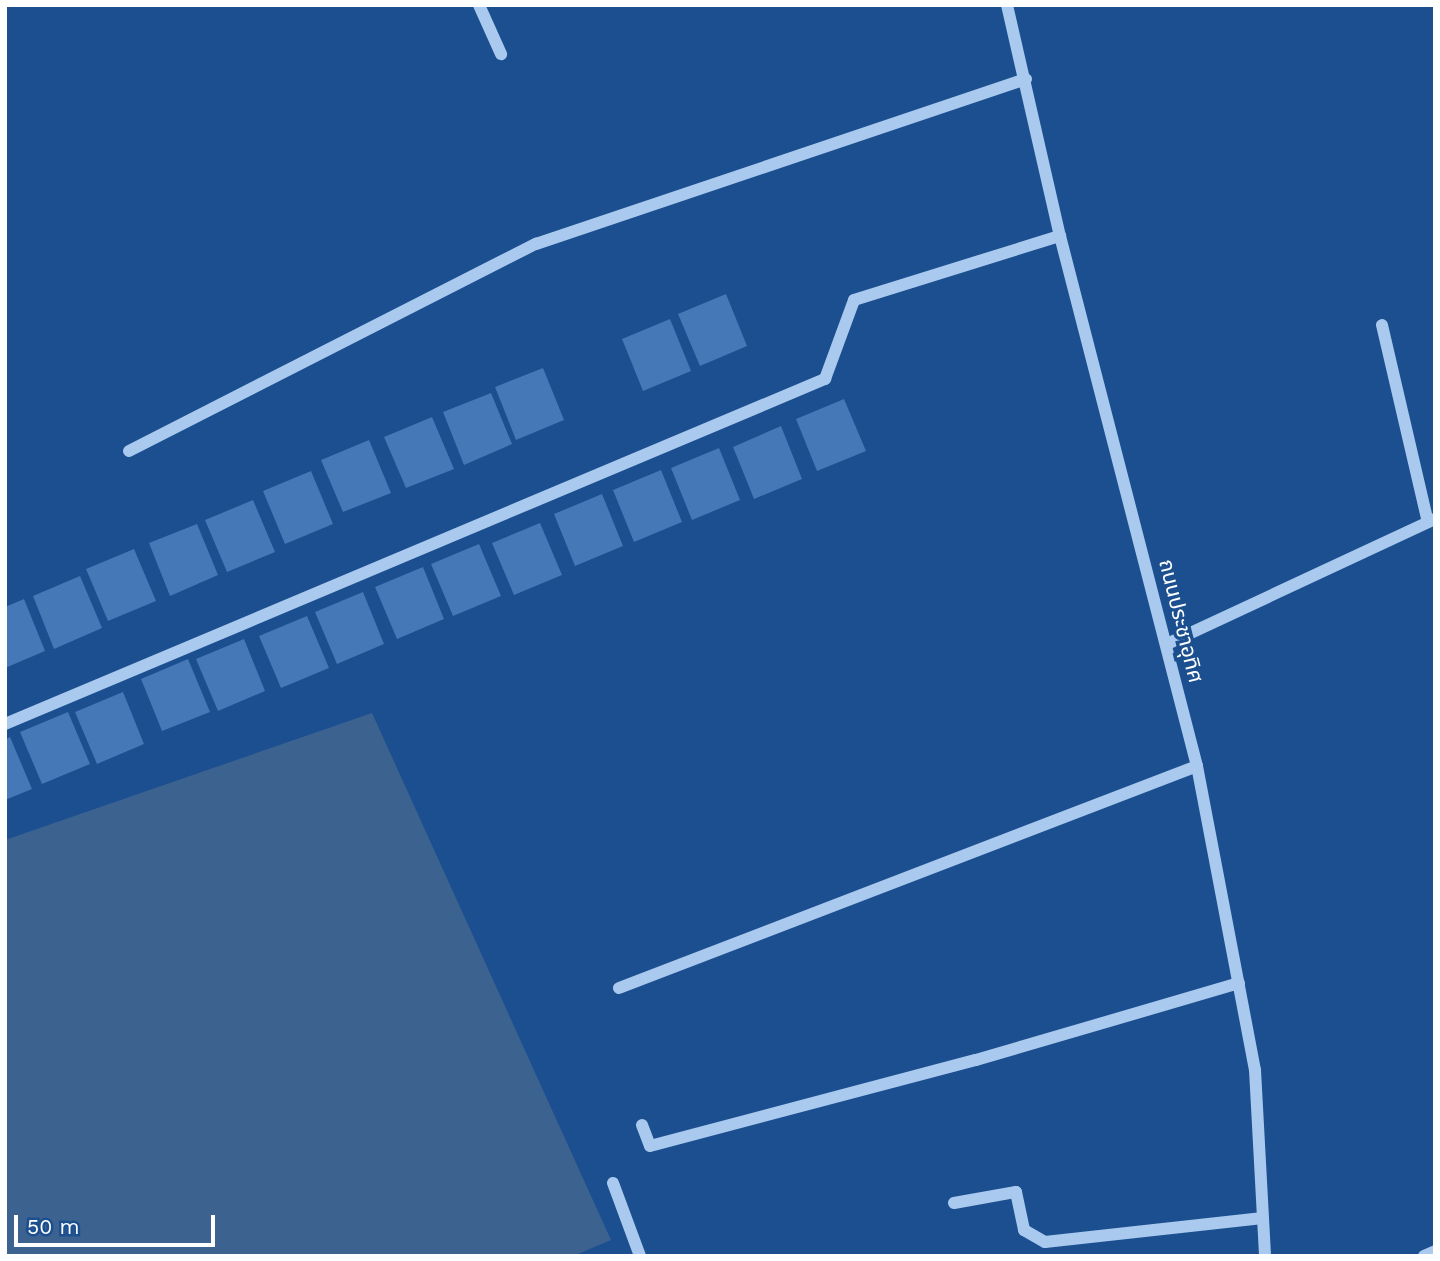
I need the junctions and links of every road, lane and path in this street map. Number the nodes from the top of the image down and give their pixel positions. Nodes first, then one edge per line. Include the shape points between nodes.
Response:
1 (479, 5) edge
2 (1007, 5) edge
3 (501, 54) dead end
4 (1026, 79) junction
5 (1060, 236) junction
6 (1382, 325) dead end
7 (130, 451) dead end
8 (1431, 520) edge
9 (1167, 644) junction
10 (5, 724) edge
11 (1197, 766) junction
12 (1239, 983) junction
13 (620, 988) dead end
14 (642, 1125) dead end
15 (613, 1183) dead end
16 (954, 1203) dead end
17 (1263, 1218) junction
18 (1435, 1251) edge
19 (640, 1256) edge
20 (1265, 1256) edge
21 (1424, 1256) edge

1 - 3 street
2 - 4 street, ถนนประชาอุทิศ
4 - 5 street, ถนนประชาอุทิศ
4 - 7 street via 536,244
5 - 9 street, ถนนประชาอุทิศ
5 - 10 street via 854,300 825,379
6 - 8 street
8 - 9 street
9 - 11 street, ถนนประชาอุทิศ
11 - 12 street, ถนนประชาอุทิศ
11 - 13 street
12 - 14 street via 976,1060 650,1146
12 - 17 street, ถนนประชาอุทิศ via 1255,1070
15 - 19 street
16 - 17 street via 1016,1192 1024,1230 1045,1242
17 - 20 street, ถนนประชาอุทิศ
18 - 21 street

